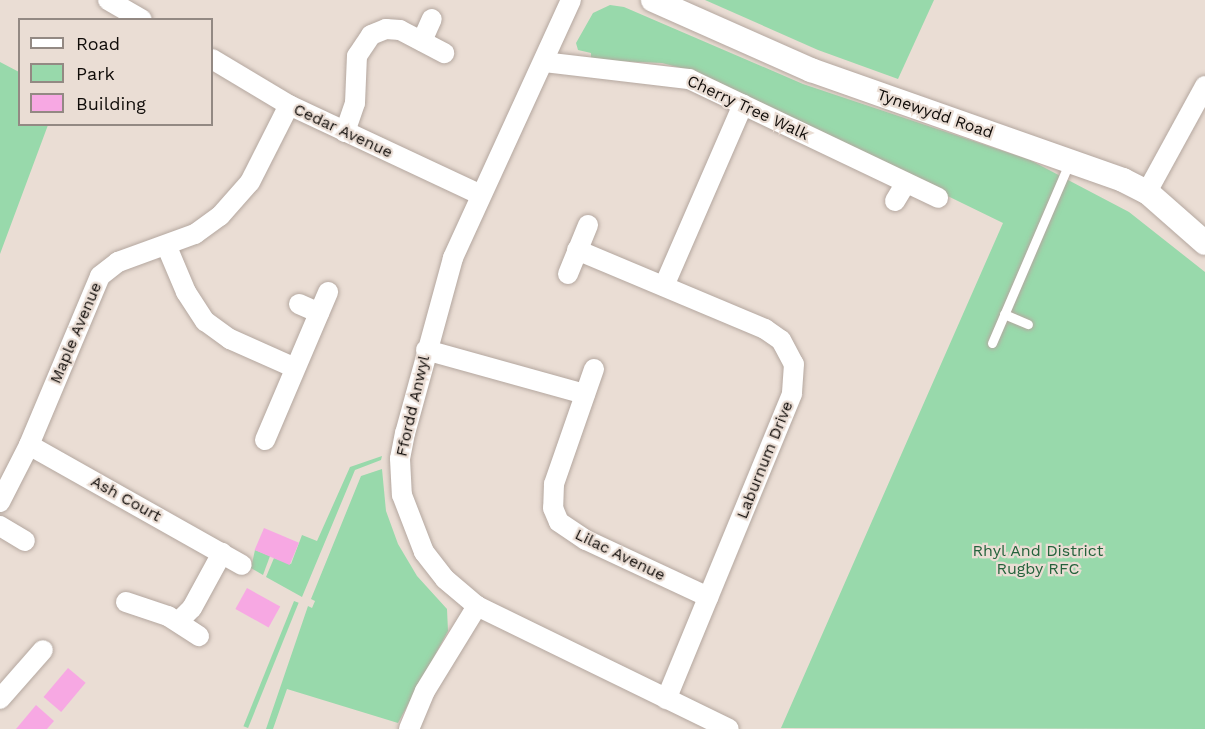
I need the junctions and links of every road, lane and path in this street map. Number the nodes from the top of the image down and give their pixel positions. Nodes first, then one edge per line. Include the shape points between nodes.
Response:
1 (108, 0) edge
2 (571, 0) edge
3 (653, 0) edge
4 (139, 18) edge
5 (432, 20) dead end
6 (422, 41) junction
7 (444, 53) dead end
8 (213, 60) edge
9 (544, 62) junction
10 (1205, 86) edge
11 (743, 104) junction
12 (289, 105) junction
13 (345, 132) junction
14 (1070, 161) junction
15 (906, 183) junction
16 (1147, 192) junction
17 (479, 194) junction
18 (938, 198) dead end
19 (895, 201) dead end
20 (588, 225) dead end
21 (1205, 243) edge
22 (167, 247) junction
23 (577, 250) junction
24 (568, 274) dead end
25 (664, 286) junction
26 (328, 292) dead end
27 (299, 304) dead end
28 (319, 313) junction
29 (1004, 314) junction
30 (1028, 324) dead end
31 (992, 343) dead end
32 (426, 350) junction
33 (295, 368) junction
34 (594, 369) dead end
35 (585, 394) junction
36 (266, 440) dead end
37 (29, 445) junction
38 (0, 502) edge
39 (0, 526) edge
40 (25, 541) dead end
41 (222, 553) junction
42 (242, 565) dead end
43 (708, 597) junction
44 (126, 602) dead end
45 (477, 606) junction
46 (178, 621) junction
47 (199, 636) dead end
48 (43, 650) dead end
49 (0, 699) edge
50 (666, 699) junction
51 (409, 729) edge
52 (729, 729) edge

1 - 4 street
2 - 9 street, Ffordd Anwyl
3 - 14 street, Tynewydd Road via 811,70
5 - 6 street
6 - 7 street
6 - 13 street via 393,28 378,31 365,41 357,56 355,103
8 - 12 street, Cedar Avenue
9 - 11 street, Cherry Tree Walk via 673,75
9 - 17 street, Ffordd Anwyl
10 - 16 street
11 - 15 street, Cherry Tree Walk
11 - 25 street
12 - 13 street, Cedar Avenue
12 - 22 street, Maple Avenue via 250,182 232,206 195,234
13 - 17 street, Cedar Avenue
14 - 16 street, Tynewydd Road
14 - 29 lane
15 - 18 street, Cherry Tree Walk
15 - 19 street
16 - 21 street, Tynewydd Road
17 - 32 street, Ffordd Anwyl via 453,258
20 - 23 street
22 - 33 street via 186,292 205,321 230,339
22 - 37 street, Maple Avenue via 129,257 100,276
23 - 24 street
23 - 25 street, Laburnum Drive
25 - 43 street, Laburnum Drive via 774,334 787,348 794,364 792,394
26 - 28 street
27 - 28 street
28 - 33 street
29 - 30 lane
29 - 31 lane
32 - 35 street
32 - 45 street, Ffordd Anwyl via 400,459 402,495 424,552 445,579
33 - 36 street
34 - 35 street, Lilac Avenue
35 - 43 street, Lilac Avenue via 554,484 553,508 559,522 586,540
37 - 38 street, Maple Avenue
37 - 41 street, Ash Court
39 - 40 street
41 - 42 street, Ash Court
41 - 46 street via 192,608
43 - 50 street, Laburnum Drive
44 - 46 street
45 - 50 street, Ffordd Anwyl
45 - 51 street via 425,691
46 - 47 street
48 - 49 street
50 - 52 street, Ffordd Anwyl

